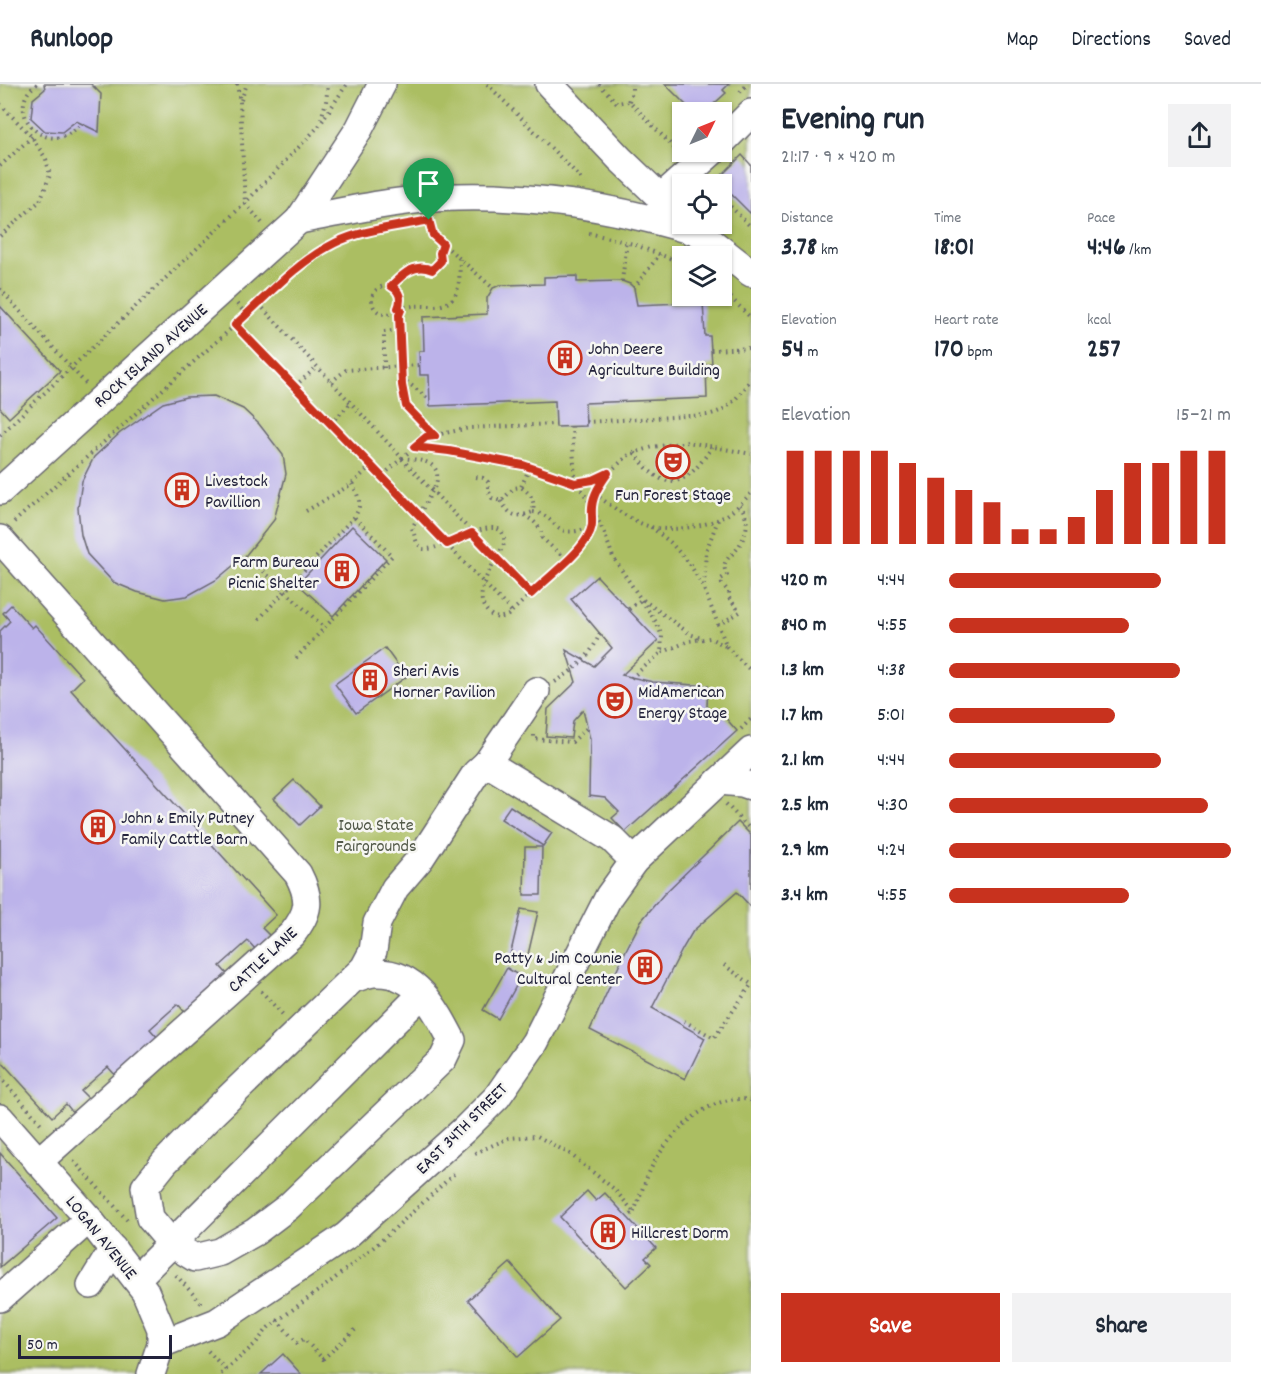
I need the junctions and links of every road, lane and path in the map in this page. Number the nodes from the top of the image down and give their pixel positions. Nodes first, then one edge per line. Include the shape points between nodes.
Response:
1 (37, 84) edge
2 (100, 84) edge
3 (237, 84) edge
4 (247, 84) edge
5 (328, 84) edge
6 (347, 84) edge
7 (382, 84) edge
8 (487, 84) edge
9 (549, 84) edge
10 (599, 84) edge
11 (632, 84) edge
12 (95, 88) dead end
13 (629, 101) junction
14 (240, 102) junction
15 (0, 104) edge
16 (751, 113) edge
17 (81, 124) dead end
18 (319, 126) junction
19 (37, 132) junction
20 (732, 132) edge
21 (672, 135) edge
22 (32, 137) junction
23 (701, 162) edge
24 (0, 166) edge
25 (660, 198) junction
26 (244, 203) junction
27 (592, 206) junction
28 (732, 208) edge
29 (672, 209) edge
30 (299, 220) junction
31 (429, 220) junction
32 (438, 220) dead end
33 (672, 222) edge
34 (417, 223) dead end
35 (751, 227) edge
36 (582, 231) dead end
37 (372, 232) dead end
38 (701, 234) edge
39 (0, 236) edge
40 (277, 240) junction
41 (627, 242) junction
42 (443, 244) junction
43 (660, 254) junction
44 (460, 258) junction
45 (672, 259) edge
46 (751, 273) edge
47 (622, 281) dead end
48 (391, 286) junction
49 (493, 288) dead end
50 (634, 288) dead end
51 (0, 289) edge
52 (732, 299) edge
53 (259, 304) junction
54 (400, 309) junction
55 (751, 318) edge
56 (235, 325) junction
57 (400, 330) junction
58 (751, 348) edge
59 (711, 350) dead end
60 (419, 365) dead end
61 (317, 367) junction
62 (401, 367) junction
63 (71, 368) junction
64 (384, 368) junction
65 (401, 378) junction
66 (751, 379) edge
67 (331, 382) junction
68 (295, 387) junction
69 (100, 400) junction
70 (430, 400) dead end
71 (351, 403) junction
72 (586, 422) dead end
73 (331, 423) junction
74 (556, 423) dead end
75 (572, 426) dead end
76 (0, 435) edge
77 (435, 436) junction
78 (712, 446) junction
79 (414, 447) junction
80 (635, 453) junction
81 (751, 454) edge
82 (402, 458) junction
83 (372, 465) junction
84 (530, 467) junction
85 (608, 473) junction
86 (382, 476) junction
87 (476, 477) dead end
88 (575, 483) junction
89 (352, 484) junction
90 (521, 487) junction
91 (0, 490) edge
92 (432, 492) junction
93 (751, 493) edge
94 (595, 494) junction
95 (501, 501) junction
96 (740, 505) junction
97 (592, 507) junction
98 (306, 511) dead end
99 (533, 512) junction
100 (420, 515) junction
101 (524, 515) junction
102 (354, 517) junction
103 (718, 520) junction
104 (591, 527) junction
105 (651, 527) junction
106 (4, 533) edge
107 (472, 533) junction
108 (447, 544) junction
109 (497, 559) junction
110 (565, 562) junction
111 (259, 567) dead end
112 (485, 583) junction
113 (704, 589) junction
114 (285, 591) junction
115 (531, 594) junction
116 (642, 599) junction
117 (629, 609) dead end
118 (511, 611) junction
119 (259, 619) dead end
120 (723, 622) dead end
121 (325, 628) junction
122 (600, 633) dead end
123 (704, 639) junction
124 (727, 647) junction
125 (661, 653) junction
126 (297, 658) dead end
127 (751, 671) edge
128 (631, 678) dead end
129 (536, 691) joint
130 (534, 727) dead end
131 (587, 728) dead end
132 (751, 751) edge
133 (487, 763) junction
134 (719, 781) junction
135 (751, 786) edge
136 (634, 861) junction
137 (724, 965) dead end
138 (353, 979) junction
139 (751, 985) edge
140 (259, 989) dead end
141 (422, 994) junction
142 (279, 1010) dead end
143 (684, 1021) dead end
144 (0, 1077) edge
145 (751, 1100) edge
146 (0, 1118) edge
147 (58, 1143) junction
148 (472, 1155) dead end
149 (38, 1162) junction
150 (634, 1212) junction
151 (627, 1217) dead end
152 (89, 1219) junction
153 (128, 1221) dead end
154 (113, 1249) junction
155 (165, 1250) junction
156 (136, 1279) junction
157 (91, 1285) dead end
158 (0, 1299) edge
159 (277, 1320) dead end
160 (217, 1322) junction
161 (356, 1329) dead end
162 (161, 1344) junction
163 (151, 1374) edge

1 - 19 path via 24,100 24,113
2 - 12 path
3 - 14 path
4 - 14 path
5 - 18 path
6 - 18 path
7 - 30 lane, ROCK ISLAND AVENUE via 359,129
8 - 27 path via 579,176
9 - 25 lane
10 - 13 path via 617,103
11 - 13 path
13 - 21 path
14 - 26 path
15 - 22 path
16 - 20 lane
17 - 19 path via 59,138 47,138
18 - 26 path
19 - 22 path
22 - 24 path
22 - 39 path via 46,159 50,175 40,201
23 - 25 lane
25 - 29 lane
26 - 40 path
26 - 63 path
27 - 30 lane via 524,197 455,197 387,203
27 - 33 lane
28 - 35 path
30 - 40 lane, ROCK ISLAND AVENUE
31 - 32 path
31 - 34 path
31 - 42 path via 433,235
36 - 41 path
37 - 53 path via 336,242 318,253
38 - 46 lane
40 - 69 lane, ROCK ISLAND AVENUE
41 - 43 path
41 - 47 path
42 - 44 path
42 - 48 path via 437,267 416,267
43 - 45 path
43 - 50 path
44 - 49 path
44 - 54 path via 459,288 453,300 440,306
48 - 54 path via 400,294
48 - 54 path via 376,289 372,302 376,310 385,314
51 - 63 path
52 - 55 path
53 - 56 path
53 - 61 path
54 - 57 path
56 - 68 path
56 - 106 path
57 - 62 path
57 - 64 path via 384,332
58 - 59 path
60 - 62 path
61 - 67 path
61 - 68 path
62 - 64 path
62 - 65 path
63 - 69 path
63 - 76 path
64 - 67 path via 346,370
65 - 70 path
65 - 77 path via 406,406
66 - 72 path via 720,412
67 - 71 path
68 - 73 path
69 - 91 lane, ROCK ISLAND AVENUE
71 - 73 path
71 - 82 path
73 - 83 path
74 - 77 path via 469,429
75 - 88 path
77 - 79 path via 426,437
78 - 80 path via 688,442
78 - 80 path via 686,478 668,482 651,472
78 - 81 path
79 - 82 path
79 - 84 path
80 - 85 path
82 - 86 path
82 - 92 path
82 - 92 path via 427,462 436,469 439,476
83 - 86 path
83 - 89 path
84 - 88 path
84 - 90 path
85 - 88 path
85 - 94 path
86 - 100 path
87 - 95 path via 488,482 492,498
88 - 97 path
89 - 98 path
89 - 102 path via 360,498
90 - 95 path via 514,488
90 - 99 path via 529,492
92 - 100 path
92 - 107 path
93 - 96 path
94 - 97 path
94 - 105 path
95 - 101 path via 510,514
96 - 103 path
96 - 120 path via 747,525 739,546 726,557 727,575 721,579 740,612
97 - 104 path
97 - 116 path via 613,557
99 - 101 path
99 - 104 path via 540,513 557,529 579,532
100 - 108 path
100 - 108 path via 412,528 417,543 430,550
101 - 110 path via 534,520 542,538
102 - 114 path
102 - 121 path via 392,556
103 - 105 path via 681,529
103 - 113 path via 706,551
104 - 110 path
105 - 113 path via 690,564
106 - 147 lane, CATTLE LANE via 298,874 306,890 302,921 292,934
107 - 108 path
107 - 109 path
107 - 109 path via 483,528 500,530 505,537
108 - 112 path
109 - 112 path
109 - 115 path
110 - 115 path
111 - 114 path
112 - 118 path
112 - 118 path via 480,598 485,610 503,618
113 - 124 path
114 - 119 path
114 - 121 path
115 - 118 path
116 - 117 path
116 - 123 path via 690,634
116 - 125 path via 662,636
121 - 126 path
122 - 129 path via 584,660
123 - 124 path
123 - 125 path
124 - 127 path
125 - 128 path
129 - 133 lane
130 - 131 path via 534,739 572,742
132 - 134 lane, EAST 34TH STREET
133 - 136 lane via 612,839
133 - 138 lane via 395,888 377,923 373,951
134 - 135 lane
134 - 136 lane, EAST 34TH STREET
136 - 160 lane, EAST 34TH STREET via 609,896 535,1042 497,1097 346,1236
137 - 139 path
138 - 141 lane via 375,973 406,978
138 - 155 lane via 212,1114 145,1187 150,1218
139 - 143 path via 714,1038
140 - 142 path
141 - 155 lane
141 - 155 lane via 435,1008 452,1040 443,1059 288,1207 255,1232 220,1252 195,1258
144 - 147 path
145 - 150 path via 716,1102 685,1123 657,1157
146 - 149 lane, LOGAN AVENUE
147 - 149 lane, CATTLE LANE
147 - 153 path
148 - 150 path via 509,1138 537,1136 570,1154 614,1189
149 - 152 lane, LOGAN AVENUE
150 - 151 path
152 - 154 lane, LOGAN AVENUE
152 - 158 lane
154 - 156 lane, LOGAN AVENUE
154 - 157 lane
155 - 156 lane
155 - 160 path
156 - 162 lane, LOGAN AVENUE via 161,1329
159 - 161 path via 297,1342 304,1339 323,1359
160 - 162 lane, EAST 34TH STREET
162 - 163 lane, LOGAN AVENUE

